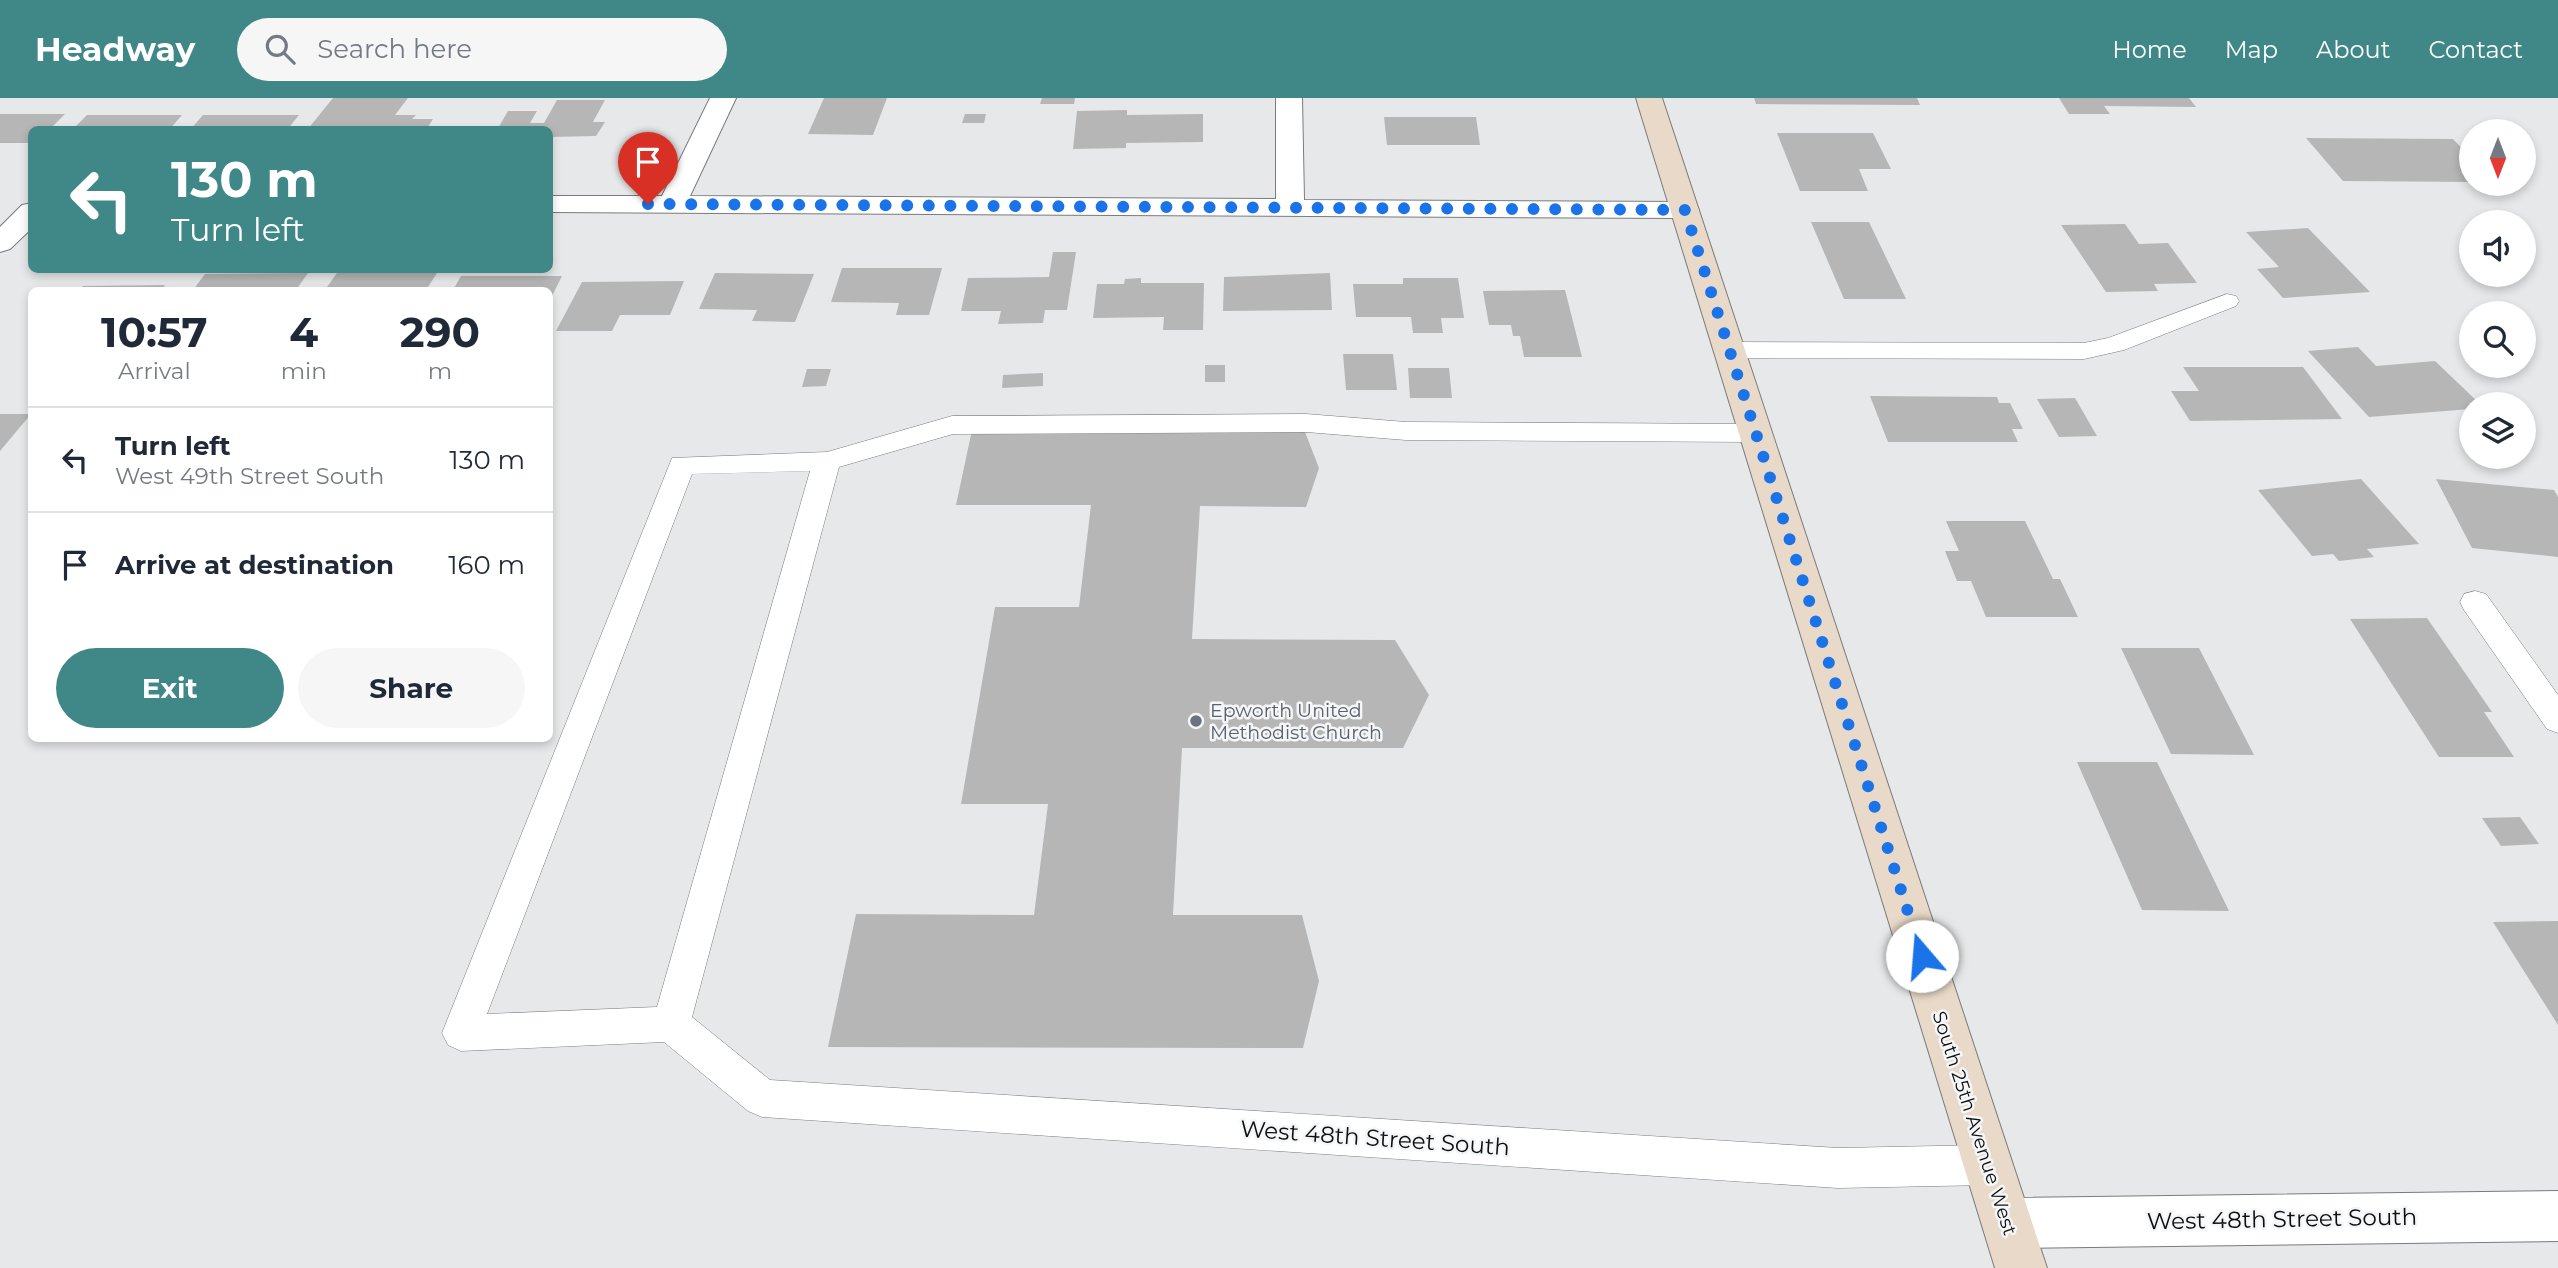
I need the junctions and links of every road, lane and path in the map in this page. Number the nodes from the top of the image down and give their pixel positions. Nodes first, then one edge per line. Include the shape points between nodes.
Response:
1 (723, 98) edge
2 (1289, 98) edge
3 (1649, 98) edge
4 (553, 204) edge
5 (672, 204) junction
6 (0, 205) edge
7 (28, 205) edge
8 (1290, 208) junction
9 (1685, 210) junction
10 (28, 215) edge
11 (0, 243) edge
12 (2227, 301) dead end
13 (1729, 350) junction
14 (1756, 433) junction
15 (827, 461) junction
16 (2475, 602) dead end
17 (2558, 720) edge
18 (671, 1024) junction
19 (1988, 1165) junction
20 (2558, 1216) edge
21 (2014, 1245) edge

1 - 5 street
2 - 8 street
3 - 9 street, South 25th Avenue West
4 - 5 street
5 - 8 street
6 - 7 street
8 - 9 street
9 - 13 street, South 25th Avenue West
10 - 11 street
12 - 13 lane via 2115,344 2084,351
13 - 14 street, South 25th Avenue West
14 - 15 lane via 1405,431 1306,424 952,425
14 - 19 street, South 25th Avenue West
15 - 18 lane
15 - 18 lane via 682,465 461,1033
16 - 17 lane
18 - 19 lane, West 48th Street South via 762,1098 1838,1168
19 - 21 street, South 25th Avenue West
20 - 21 street, West 48th Street South

